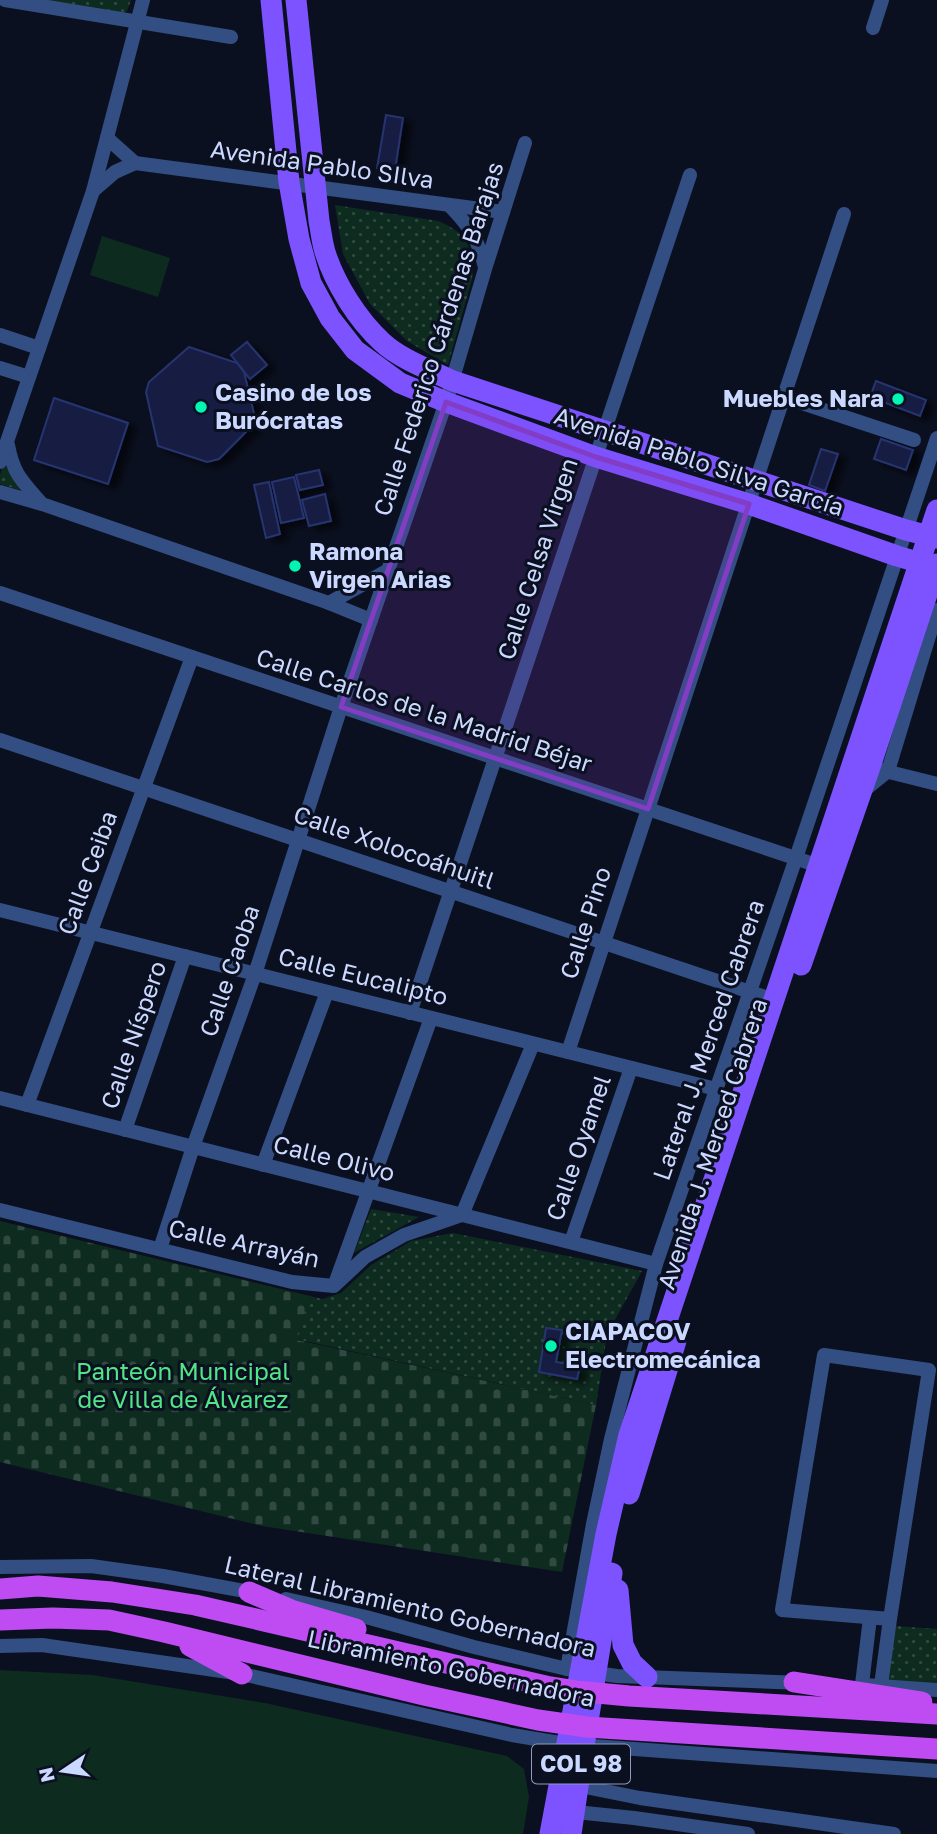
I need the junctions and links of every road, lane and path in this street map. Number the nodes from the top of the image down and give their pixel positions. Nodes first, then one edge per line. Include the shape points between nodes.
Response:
1 (5, 0) edge
2 (143, 0) edge
3 (271, 0) edge
4 (296, 0) edge
5 (882, 0) edge
6 (137, 21) junction
7 (873, 28) dead end
8 (230, 37) dead end
9 (107, 138) junction
10 (525, 143) dead end
11 (135, 163) junction
12 (690, 175) dead end
13 (289, 183) junction
14 (315, 186) junction
15 (93, 191) junction
16 (449, 205) junction
17 (503, 212) junction
18 (844, 214) dead end
19 (485, 268) junction
20 (0, 335) edge
21 (39, 348) junction
22 (0, 368) edge
23 (29, 377) junction
24 (453, 381) junction
25 (784, 397) junction
26 (446, 402) junction
27 (604, 431) junction
28 (937, 438) edge
29 (914, 440) dead end
30 (7, 442) junction
31 (596, 457) junction
32 (0, 462) edge
33 (756, 480) junction
34 (0, 492) edge
35 (42, 504) junction
36 (749, 504) junction
37 (937, 510) edge
38 (906, 530) junction
39 (933, 537) edge
40 (897, 556) junction
41 (933, 565) edge
42 (387, 571) junction
43 (0, 593) edge
44 (329, 603) junction
45 (937, 610) edge
46 (371, 620) junction
47 (192, 657) junction
48 (341, 707) junction
49 (0, 740) edge
50 (495, 758) junction
51 (870, 767) junction
52 (937, 784) edge
53 (144, 788) junction
54 (648, 809) junction
55 (297, 840) junction
56 (796, 858) junction
57 (826, 869) junction
58 (450, 891) junction
59 (0, 910) edge
60 (91, 932) junction
61 (604, 943) junction
62 (185, 956) junction
63 (254, 974) junction
64 (327, 992) junction
65 (750, 992) junction
66 (774, 1000) junction
67 (410, 1013) junction
68 (431, 1018) junction
69 (533, 1044) junction
70 (568, 1052) junction
71 (631, 1068) junction
72 (716, 1089) junction
73 (0, 1098) edge
74 (27, 1105) junction
75 (125, 1130) junction
76 (193, 1147) junction
77 (264, 1165) junction
78 (369, 1191) junction
79 (0, 1210) edge
80 (462, 1215) junction
81 (571, 1242) junction
82 (160, 1249) junction
83 (656, 1264) junction
84 (334, 1286) junction
85 (593, 1524) junction
86 (0, 1567) edge
87 (603, 1571) junction
88 (0, 1589) edge
89 (249, 1592) junction
90 (577, 1616) junction
91 (870, 1618) junction
92 (890, 1619) junction
93 (0, 1620) edge
94 (164, 1632) junction
95 (0, 1646) edge
96 (419, 1656) junction
97 (242, 1674) junction
98 (647, 1677) junction
99 (582, 1680) junction
100 (794, 1682) junction
101 (862, 1684) junction
102 (881, 1685) junction
103 (937, 1690) edge
104 (937, 1707) edge
105 (937, 1714) edge
106 (577, 1735) junction
107 (937, 1749) edge
108 (937, 1771) edge
109 (569, 1783) junction
110 (564, 1811) junction
111 (550, 1834) edge
112 (571, 1834) edge
113 (748, 1834) edge
114 (894, 1834) edge

1 - 6 street
2 - 6 street
3 - 13 main road, Avenida Pablo Silva García
4 - 14 main road, Avenida Pablo Silva García
5 - 7 street
6 - 8 street
6 - 9 street
9 - 11 street
9 - 15 street
10 - 17 street, Calle Federico Cárdenas Barajas
11 - 13 street, Avenida Pablo SIlva
11 - 15 street
12 - 27 street, Calle Celsa Virgen
13 - 14 street, Avenida Pablo SIlva
13 - 26 main road, Avenida Pablo Silva García via 311,283 330,318 355,350 400,383
14 - 16 street, Avenida Pablo SIlva
14 - 24 main road, Avenida Pablo Silva García via 324,251 353,308 383,343
15 - 21 street
16 - 17 street, Avenida Pablo SIlva
16 - 19 street via 469,226
17 - 19 street, Calle Federico Cárdenas Barajas
18 - 25 street, Calle Pino
19 - 24 street, Calle Federico Cárdenas Barajas
20 - 21 street
21 - 23 street
22 - 23 street
23 - 30 street
24 - 26 street, Calle Federico Cárdenas Barajas
24 - 27 main road, Avenida Pablo Silva García
25 - 29 street
25 - 33 street, Calle Pino
26 - 31 main road, Avenida Pablo Silva García
26 - 42 street, Calle Federico Cárdenas Barajas
27 - 31 street, Calle Celsa Virgen
27 - 33 main road, Avenida Pablo Silva García
28 - 38 street, Lateral J. Merced Cabrera
30 - 32 street
30 - 35 street via 11,464
31 - 36 main road, Avenida Pablo Silva García
31 - 50 street, Calle Celsa Virgen
33 - 36 street, Calle Pino
33 - 38 main road, Avenida Pablo Silva García
34 - 35 street
35 - 44 street
36 - 40 main road, Avenida Pablo Silva García
36 - 54 street, Calle Pino
37 - 39 main road, Avenida J. Merced Cabrera
38 - 39 main road, Avenida Pablo Silva García
38 - 40 street, Lateral J. Merced Cabrera
39 - 41 main road, Avenida J. Merced Cabrera
40 - 41 main road, Avenida Pablo Silva García
40 - 56 street, Lateral J. Merced Cabrera
41 - 51 main road, Avenida J. Merced Cabrera
42 - 44 street
42 - 46 street, Calle Federico Cárdenas Barajas
43 - 47 street, Calle Carlos de la Madrid Béjar
44 - 46 street
45 - 51 street
46 - 48 street, Calle Federico Cárdenas Barajas
47 - 48 street, Calle Carlos de la Madrid Béjar
47 - 53 street, Calle Ceiba
48 - 50 street, Calle Carlos de la Madrid Béjar
48 - 55 street, Calle Caoba
49 - 53 street, Calle Xolocoáhuitl
50 - 54 street, Calle Carlos de la Madrid Béjar
50 - 58 street, Calle Celsa Virgen
51 - 52 street
51 - 57 main road, Avenida J. Merced Cabrera
51 - 57 main road, Avenida J. Merced Cabrera
53 - 55 street, Calle Xolocoáhuitl
53 - 60 street, Calle Ceiba
54 - 56 street, Calle Carlos de la Madrid Béjar
54 - 61 street, Calle Pino
55 - 58 street, Calle Xolocoáhuitl
55 - 63 street, Calle Caoba
56 - 57 street, Calle Carlos de la Madrid Béjar
56 - 65 street, Lateral J. Merced Cabrera
57 - 66 main road, Avenida J. Merced Cabrera
57 - 87 main road, Avenida J. Merced Cabrera
58 - 61 street, Calle Xolocoáhuitl
58 - 67 street, Calle Celsa Virgen
59 - 60 street, Calle Eucalipto
60 - 62 street, Calle Eucalipto
60 - 74 street, Calle Ceiba
61 - 65 street, Calle Xolocoáhuitl
61 - 70 street, Calle Pino
62 - 63 street, Calle Eucalipto
62 - 75 street, Calle Níspero
63 - 64 street, Calle Eucalipto
63 - 76 street, Calle Caoba
64 - 67 street, Calle Eucalipto
64 - 77 street
65 - 66 street, Calle Xolocoáhuitl
65 - 72 street, Lateral J. Merced Cabrera
66 - 87 main road, Avenida J. Merced Cabrera via 629,1435
67 - 68 street, Calle Eucalipto
68 - 69 street, Calle Eucalipto
68 - 78 street
69 - 70 street, Calle Eucalipto
69 - 80 street
70 - 71 street, Calle Eucalipto
71 - 72 street, Calle Eucalipto
71 - 81 street, Calle Oyamel
72 - 83 street, Lateral J. Merced Cabrera
73 - 74 street, Calle Olivo
74 - 75 street, Calle Olivo
75 - 76 street, Calle Olivo
76 - 77 street, Calle Olivo
76 - 82 street, Calle Caoba
77 - 78 street, Calle Olivo
78 - 80 street, Calle Olivo
78 - 84 street
79 - 82 street, Calle Arrayán
80 - 81 street, Calle Olivo
80 - 84 street, Calle Arrayán via 404,1235 365,1257
81 - 83 street, Calle Olivo
82 - 84 street, Calle Arrayán via 292,1282
83 - 85 street, Lateral J. Merced Cabrera
85 - 87 street
85 - 90 street, Lateral J. Merced Cabrera
86 - 89 street, Lateral Libramiento Gobernadora via 91,1566
87 - 90 street
87 - 98 main road via 623,1645 632,1663
87 - 99 main road, Avenida J. Merced Cabrera
87 - 99 main road, Avenida J. Merced Cabrera
88 - 96 highway, Libramiento Gobernadora via 38,1586 112,1592 195,1605
89 - 96 highway via 291,1610 377,1635
89 - 99 street, Lateral Libramiento Gobernadora via 366,1617
90 - 99 street, Lateral J. Merced Cabrera
91 - 92 street
91 - 92 street via 782,1610 824,1355 929,1370
91 - 101 street
92 - 102 street
93 - 94 highway, Libramiento Gobernadora via 109,1620
94 - 97 highway
94 - 106 highway, Libramiento Gobernadora via 538,1720
95 - 97 street via 43,1645
96 - 99 highway, Libramiento Gobernadora via 545,1686
97 - 106 street via 512,1735
98 - 99 street, Lateral Libramiento Gobernadora
98 - 100 street, Lateral Libramiento Gobernadora
99 - 105 highway, Libramiento Gobernadora
99 - 106 main road, COL 98
100 - 101 street, Lateral Libramiento Gobernadora
100 - 104 highway
101 - 102 street, Lateral Libramiento Gobernadora
102 - 103 street, Lateral Libramiento Gobernadora
106 - 107 highway, Libramiento Gobernadora
106 - 108 street
106 - 109 main road, COL 98
109 - 110 main road, COL 98
109 - 114 street via 640,1798
110 - 111 main road, COL 98
110 - 112 main road, COL 98
110 - 113 street

